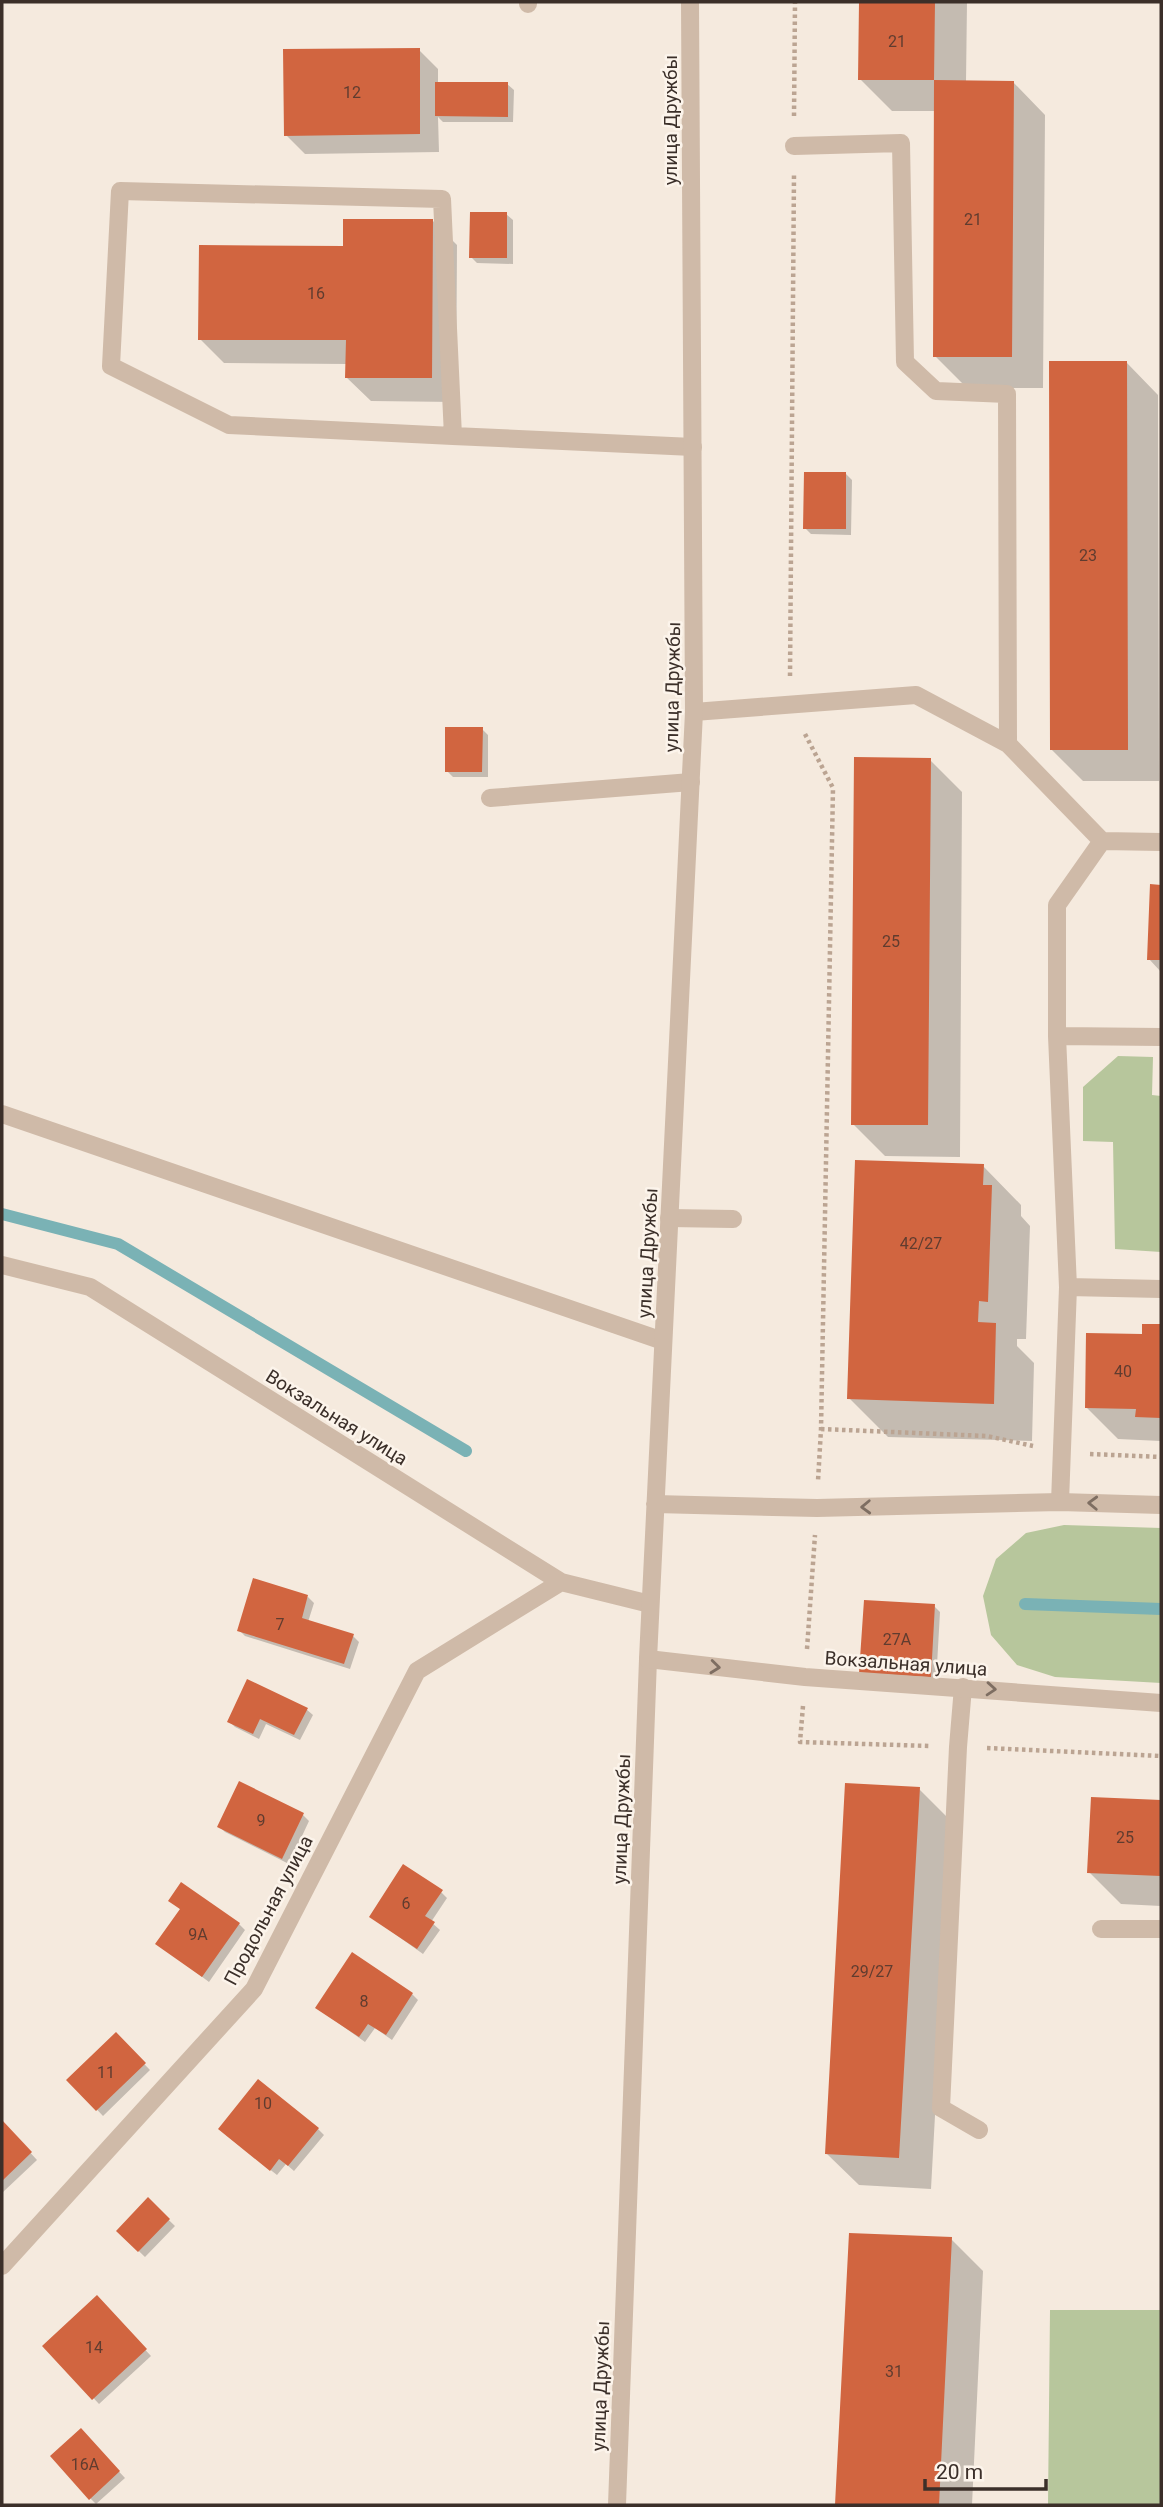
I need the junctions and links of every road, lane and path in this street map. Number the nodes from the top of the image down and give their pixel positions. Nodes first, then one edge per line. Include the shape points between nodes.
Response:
1 (690, 2) edge
2 (794, 146) dead end
3 (453, 436) junction
4 (693, 447) junction
5 (694, 712) junction
6 (1008, 744) junction
7 (691, 782) junction
8 (490, 798) dead end
9 (1102, 841) junction
10 (1161, 842) edge
11 (1058, 1036) junction
12 (1161, 1037) edge
13 (2, 1114) edge
14 (669, 1218) junction
15 (733, 1219) dead end
16 (2, 1265) edge
17 (1068, 1287) junction
18 (1161, 1289) edge
19 (663, 1341) junction
20 (1062, 1452) junction
21 (1161, 1457) edge
22 (1060, 1502) junction
23 (655, 1504) junction
24 (1161, 1505) edge
25 (817, 1508) junction
26 (561, 1582) junction
27 (650, 1604) junction
28 (648, 1659) junction
29 (805, 1677) junction
30 (963, 1687) junction
31 (1161, 1703) edge
32 (800, 1742) dead end
33 (1101, 1929) dead end
34 (1161, 1929) edge
35 (979, 2130) dead end
36 (2, 2266) edge
37 (617, 2505) edge

1 - 4 street, улица Дружбы
2 - 6 street via 901,143 905,362 936,391 1007,394
3 - 3 street via 229,425 111,366 120,191 442,199
3 - 4 street
4 - 5 street, улица Дружбы
5 - 6 street via 916,695
5 - 7 street, улица Дружбы
6 - 9 street
7 - 8 street
7 - 14 street, улица Дружбы
9 - 10 street
9 - 11 street via 1057,905
11 - 12 street
11 - 17 street
13 - 19 street
14 - 15 street
14 - 19 street, улица Дружбы
16 - 26 street, Вокзальная улица via 90,1287
17 - 18 street
17 - 20 street
19 - 23 street, улица Дружбы
20 - 21 path
20 - 22 street
20 - 25 path via 987,1436 821,1429
24 -> 22 street
22 -> 25 street
23 - 25 street
23 - 27 street, улица Дружбы
25 - 29 path
26 - 27 street, Вокзальная улица
26 - 36 street, Продольная улица via 417,1671 254,1989
27 - 28 street, улица Дружбы
28 -> 29 street, Вокзальная улица
28 - 37 street, улица Дружбы
29 - 30 street, Вокзальная улица
29 - 32 path
30 -> 31 street, Вокзальная улица
30 - 35 street via 941,2108
33 - 34 street

